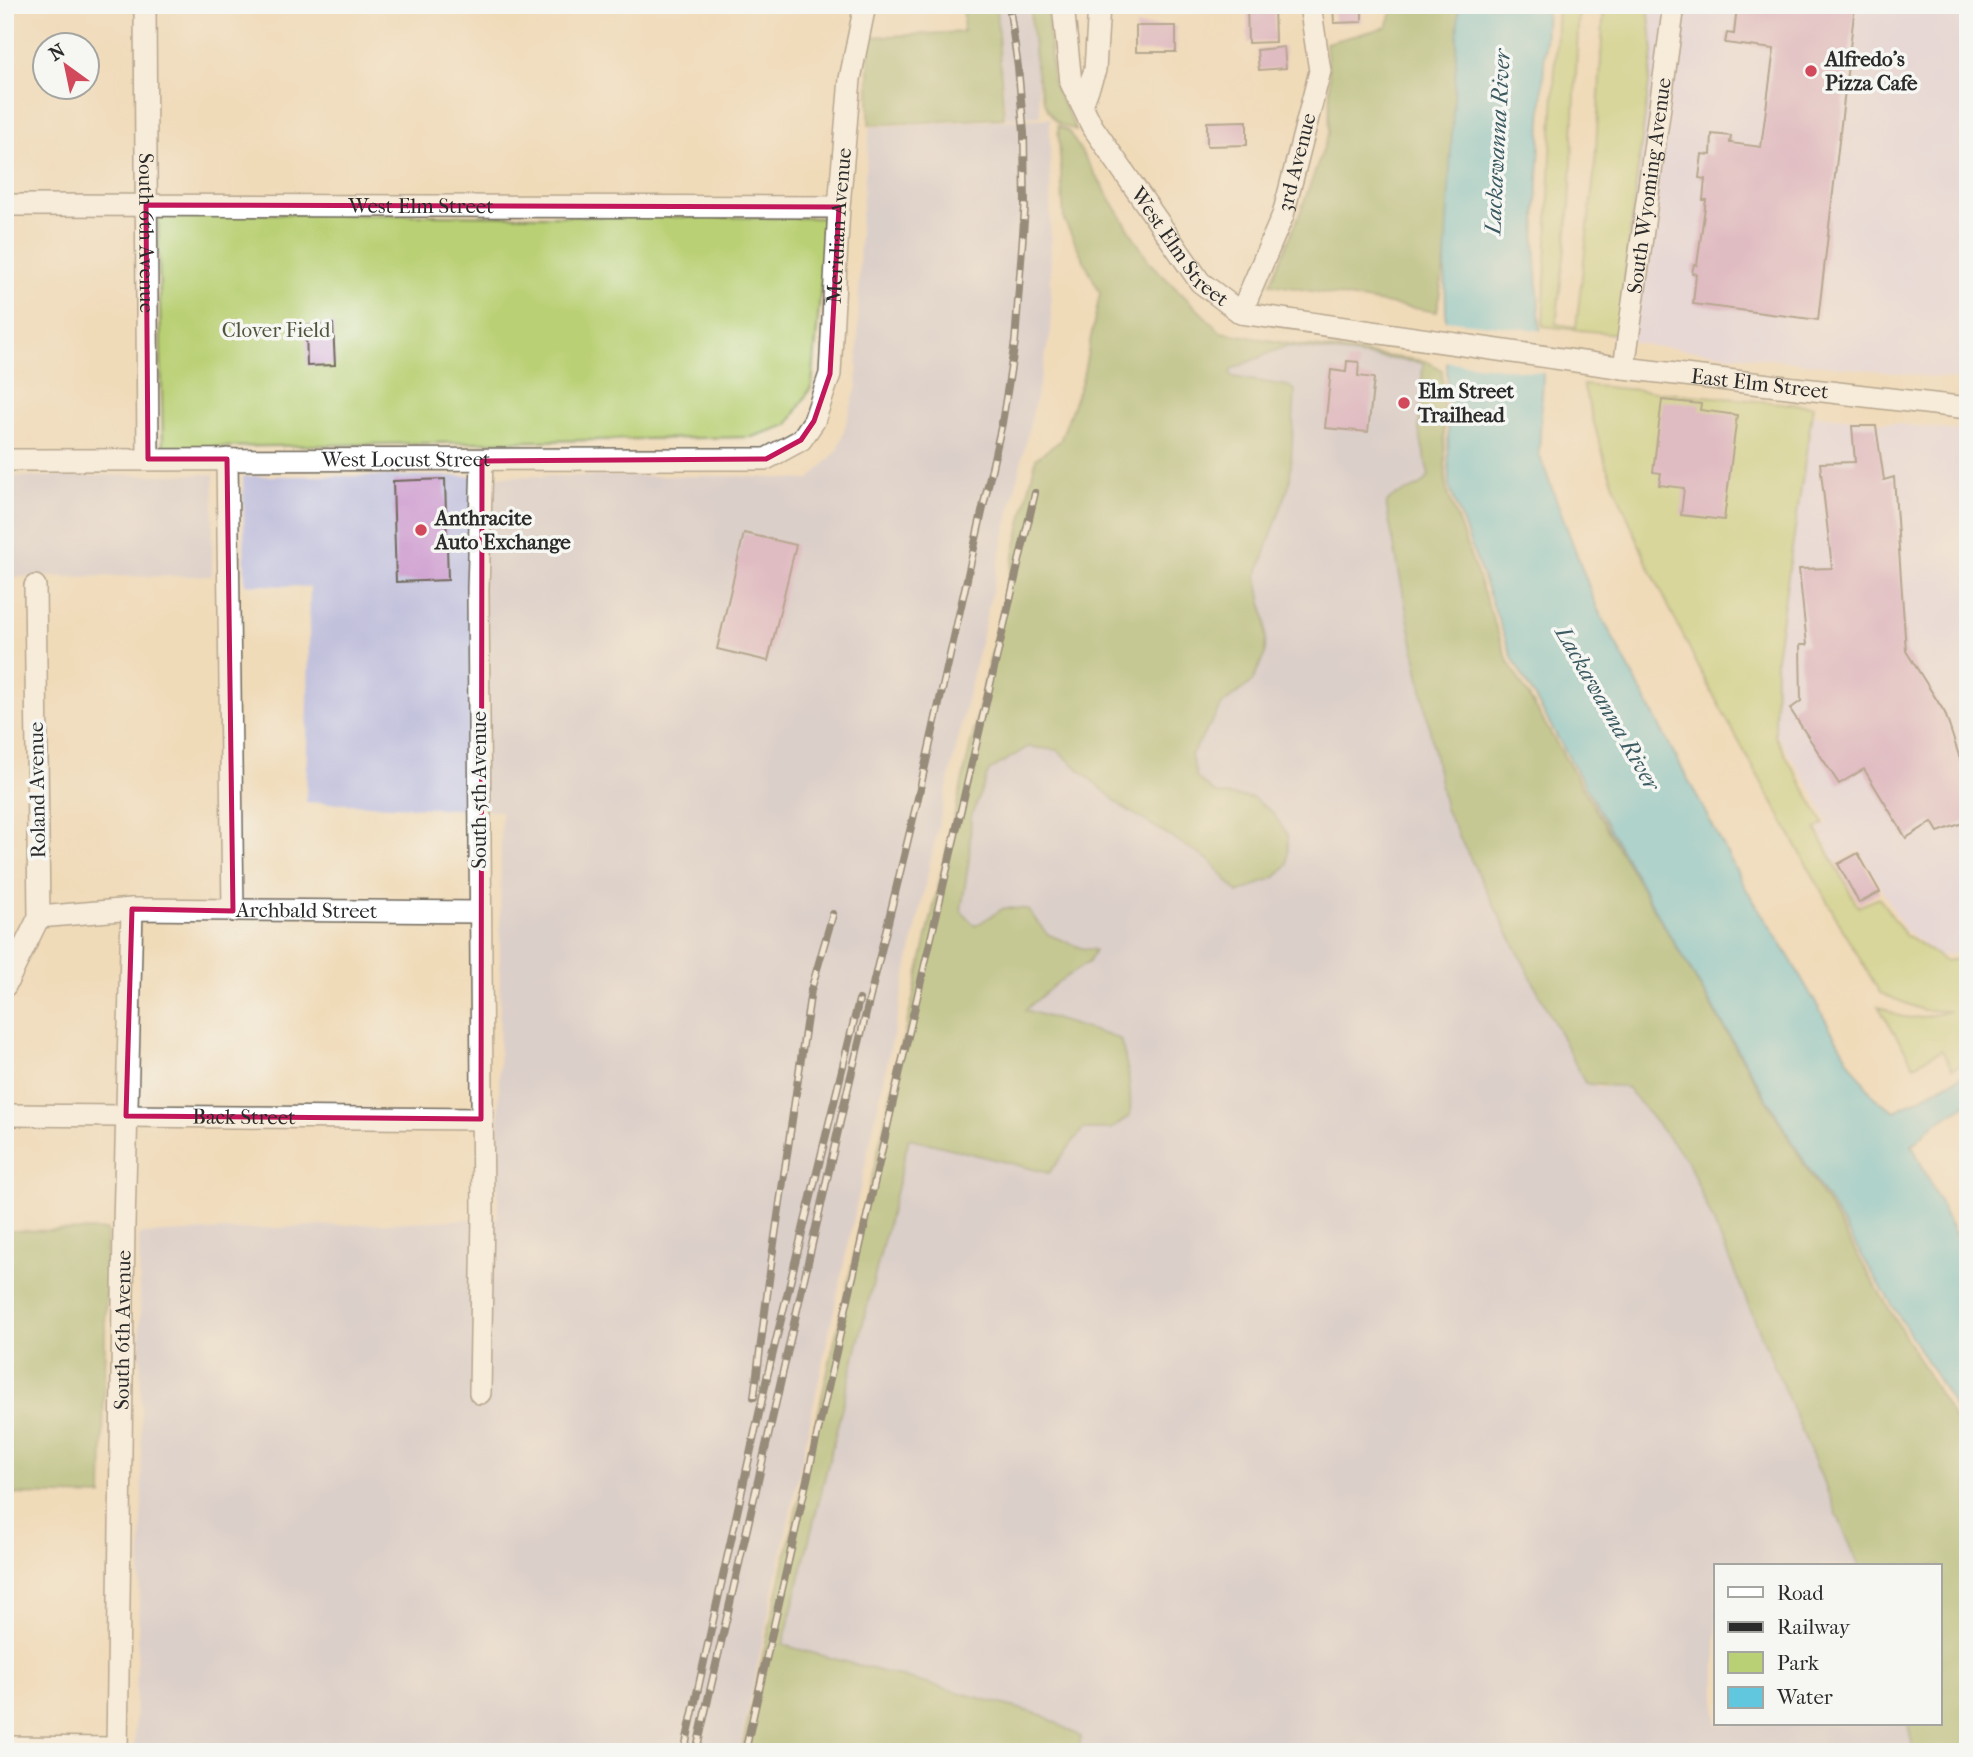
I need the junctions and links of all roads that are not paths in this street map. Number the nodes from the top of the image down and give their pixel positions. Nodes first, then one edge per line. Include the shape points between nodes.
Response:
1 (145, 5) edge
2 (865, 5) edge
3 (1063, 5) edge
4 (1099, 5) edge
5 (1310, 5) edge
6 (1674, 5) edge
7 (1082, 105) junction
8 (5, 205) edge
9 (146, 205) junction
10 (839, 207) junction
11 (1241, 313) junction
12 (1550, 358) joint
13 (1624, 368) junction
14 (1968, 408) edge
15 (801, 440) joint
16 (148, 459) junction
17 (227, 459) junction
18 (5, 460) edge
19 (482, 461) junction
20 (35, 586) dead end
21 (132, 909) junction
22 (233, 911) junction
23 (480, 912) junction
24 (39, 918) junction
25 (5, 986) edge
26 (8, 1115) dead end
27 (126, 1116) junction
28 (481, 1119) junction
29 (480, 1393) dead end
30 (5, 1747) edge
31 (117, 1750) edge

1 - 9 street, South 6th Avenue
2 - 10 street, Meridian Avenue via 849,79
3 - 7 street, West Elm Street via 1070,83
4 - 7 street via 1095,70
5 - 11 street, 3rd Avenue via 1320,71 1283,215
6 - 13 street, South Wyoming Avenue
7 - 11 street, West Elm Street via 1200,282
8 - 9 street, West Elm Street
9 - 10 street, West Elm Street
9 - 16 street, South 6th Avenue
10 - 15 street, Meridian Avenue via 830,374 814,422
11 - 12 street, West Elm Street
12 - 13 street, East Elm Street
13 - 14 street, East Elm Street
15 - 19 street, West Locust Street via 766,458
16 - 17 street, West Locust Street
16 - 18 street, West Locust Street
17 - 19 street, West Locust Street
17 - 22 street
19 - 23 street, South 5th Avenue
20 - 24 street, Roland Avenue
21 - 22 street, Archbald Street
21 - 24 street, Archbald Street
21 - 27 street, South 6th Avenue
22 - 23 street, Archbald Street
23 - 28 street, South 5th Avenue
24 - 25 street, Roland Avenue
26 - 27 street, Back Street
27 - 28 street, Back Street
27 - 31 street, South 6th Avenue
28 - 29 street, South 5th Avenue
30 - 31 street

